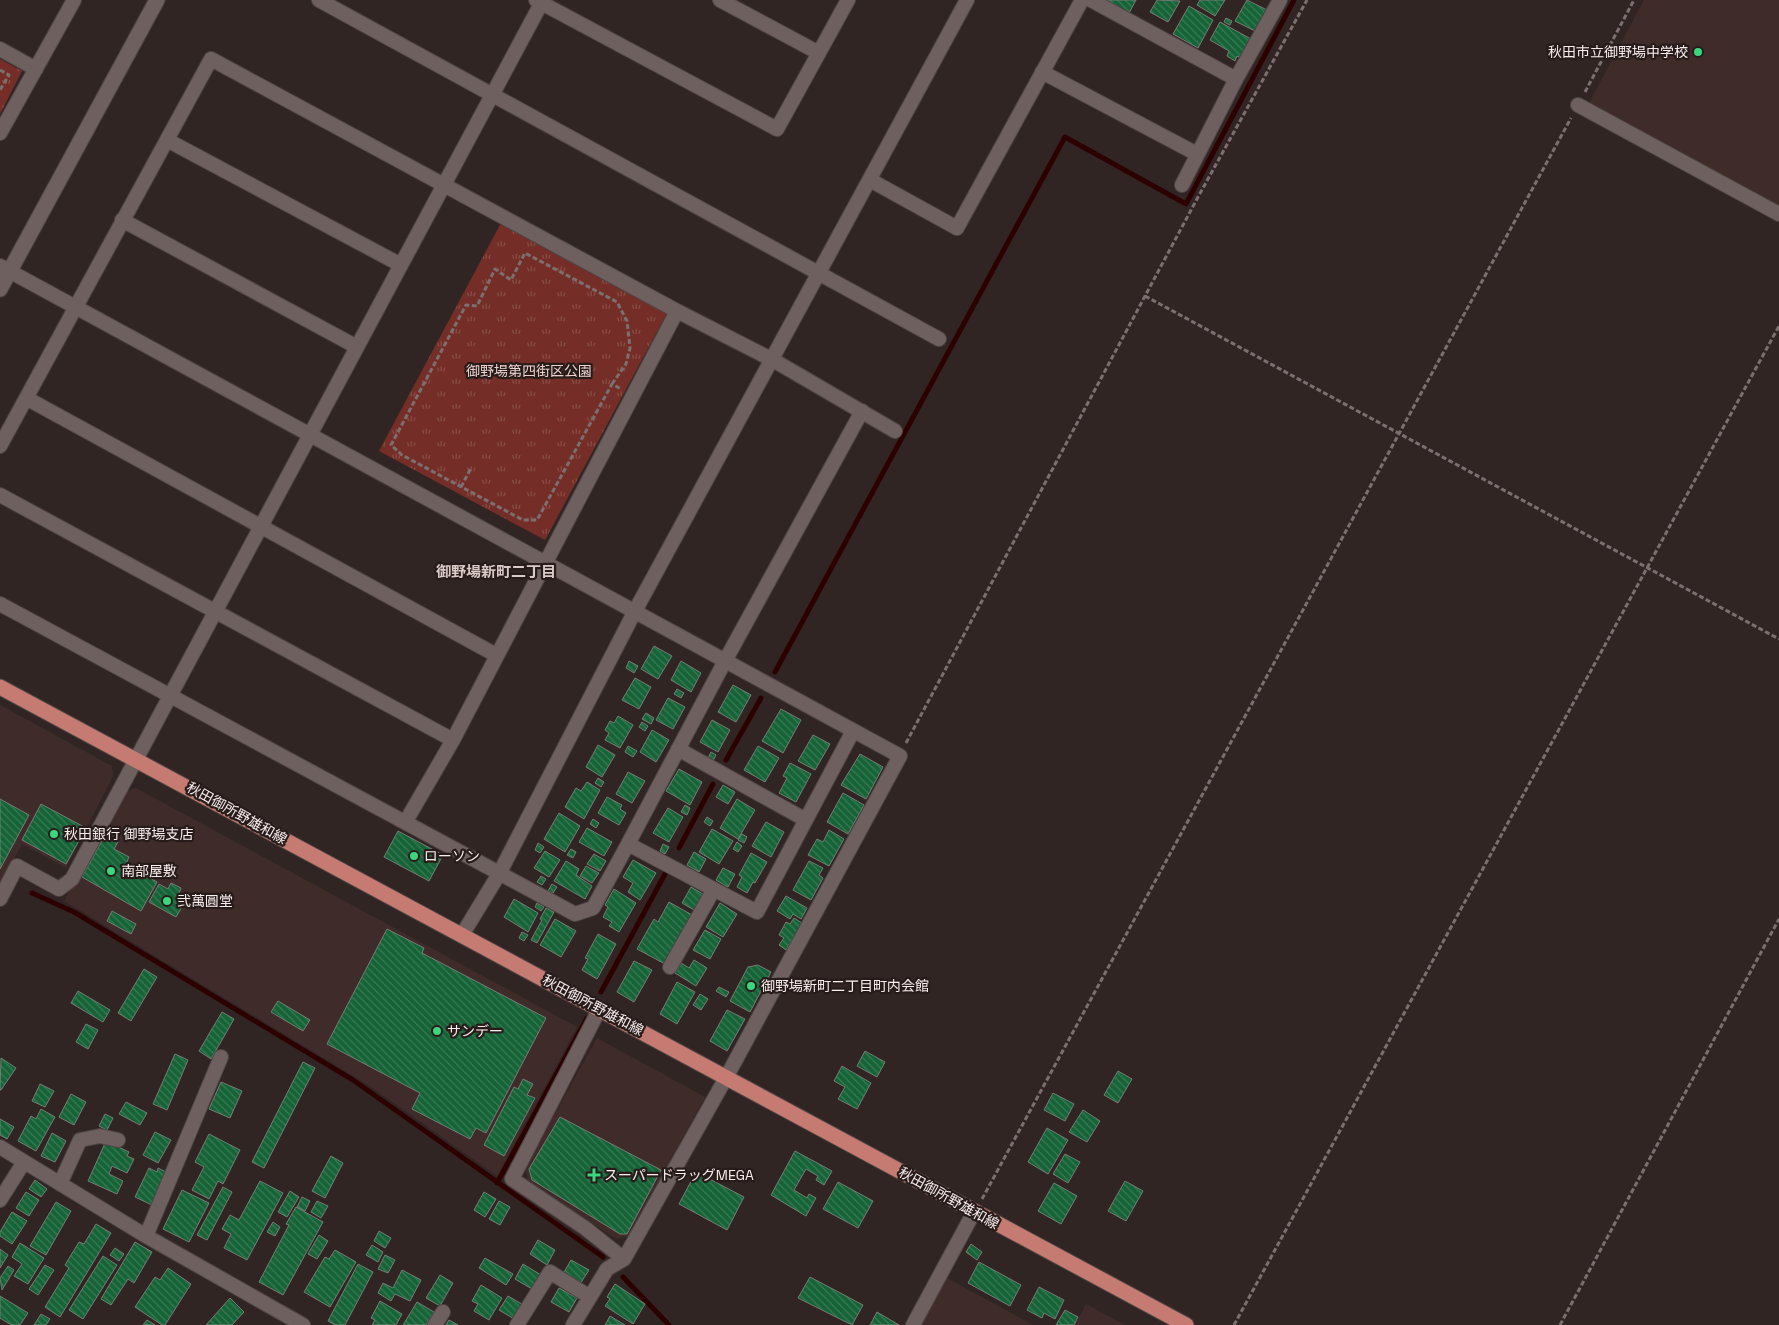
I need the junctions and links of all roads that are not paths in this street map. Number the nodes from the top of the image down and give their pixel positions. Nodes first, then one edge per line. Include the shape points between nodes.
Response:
1 (74, 0) edge
2 (157, 0) edge
3 (319, 0) edge
4 (720, 0) edge
5 (848, 0) edge
6 (967, 0) edge
7 (1082, 0) edge
8 (1091, 0) edge
9 (540, 1) edge
10 (1278, 1) edge
11 (0, 49) edge
12 (819, 53) junction
13 (36, 69) junction
14 (1042, 72) junction
15 (1236, 79) junction
16 (493, 94) junction
17 (1578, 105) road end
18 (0, 133) edge
19 (167, 140) junction
20 (1196, 154) junction
21 (870, 180) junction
22 (444, 184) junction
23 (1182, 185) dead end
24 (1779, 214) edge
25 (122, 220) junction
26 (401, 266) junction
27 (5, 269) edge
28 (820, 272) junction
29 (0, 289) edge
30 (75, 307) junction
31 (677, 310) junction
32 (939, 339) dead end
33 (357, 347) junction
34 (773, 360) junction
35 (26, 398) junction
36 (862, 411) junction
37 (894, 431) dead end
38 (311, 434) junction
39 (0, 446) edge
40 (0, 495) edge
41 (261, 526) junction
42 (544, 564) junction
43 (0, 604) edge
44 (215, 611) junction
45 (635, 611) junction
46 (496, 655) junction
47 (724, 661) junction
48 (0, 687) edge
49 (169, 694) junction
50 (852, 731) junction
51 (453, 740) junction
52 (678, 749) junction
53 (137, 759) junction
54 (806, 820) junction
55 (406, 821) junction
56 (628, 844) junction
57 (499, 874) junction
58 (714, 889) junction
59 (0, 898) edge
60 (462, 935) junction
61 (670, 968) dead end
62 (600, 1008) junction
63 (221, 1057) dead end
64 (727, 1076) junction
65 (118, 1140) dead end
66 (0, 1147) edge
67 (24, 1162) junction
68 (60, 1184) junction
69 (0, 1200) edge
70 (974, 1212) junction
71 (146, 1236) junction
72 (624, 1260) junction
73 (590, 1297) junction
74 (443, 1312) dead end
75 (303, 1325) edge
76 (435, 1325) edge
77 (517, 1325) edge
78 (572, 1325) edge
79 (913, 1325) edge
80 (1186, 1325) edge

1 - 13 street
2 - 27 street
3 - 16 street
4 - 12 street
5 - 12 street
6 - 21 street
7 - 14 street
8 - 15 street
9 - 12 street via 777,129
9 - 16 street
10 - 15 street
11 - 13 street
13 - 18 street
14 - 20 street
14 - 21 street via 957,228
15 - 20 street
16 - 22 street
16 - 28 street
17 - 24 street
19 - 22 street via 211,59
19 - 25 street
19 - 26 street
20 - 23 street
21 - 28 street
22 - 26 street
22 - 31 street
25 - 30 street
25 - 33 street
26 - 33 street
27 - 29 street
27 - 30 street
28 - 32 street
28 - 34 street
30 - 35 street
30 - 38 street
31 - 34 street
31 - 42 street
33 - 38 street
34 - 36 street
34 - 45 street
35 - 39 street
35 - 41 street
36 - 37 street
36 - 47 street
38 - 41 street
38 - 42 street
40 - 44 street
41 - 44 street
41 - 46 street
42 - 45 street
42 - 46 street
43 - 49 street
44 - 49 street
44 - 51 street
45 - 47 street
45 - 57 street
46 - 51 street
47 - 50 street
47 - 52 street
48 - 53 main road, 秋田御所野雄和線
49 - 53 street
49 - 55 street
50 - 54 street
50 - 64 street via 900,756
51 - 55 street
52 - 54 street
52 - 56 street
53 - 59 street via 72,879 59,889 17,866
53 - 60 main road, 秋田御所野雄和線
54 - 58 street via 757,912
55 - 57 street
56 - 57 street via 593,908 576,914
56 - 58 street
57 - 60 street
58 - 61 street
60 - 62 main road, 秋田御所野雄和線
62 - 64 main road, 秋田御所野雄和線
62 - 72 street via 512,1179 585,1228
63 - 71 street
64 - 70 main road, 秋田御所野雄和線
64 - 72 street
65 - 68 street via 100,1136 80,1140
66 - 67 street
67 - 68 street
67 - 69 street
68 - 71 street
70 - 79 street
70 - 80 main road, 秋田御所野雄和線
71 - 75 street
72 - 73 street via 607,1269
73 - 77 street via 550,1272
73 - 78 street
74 - 76 street

